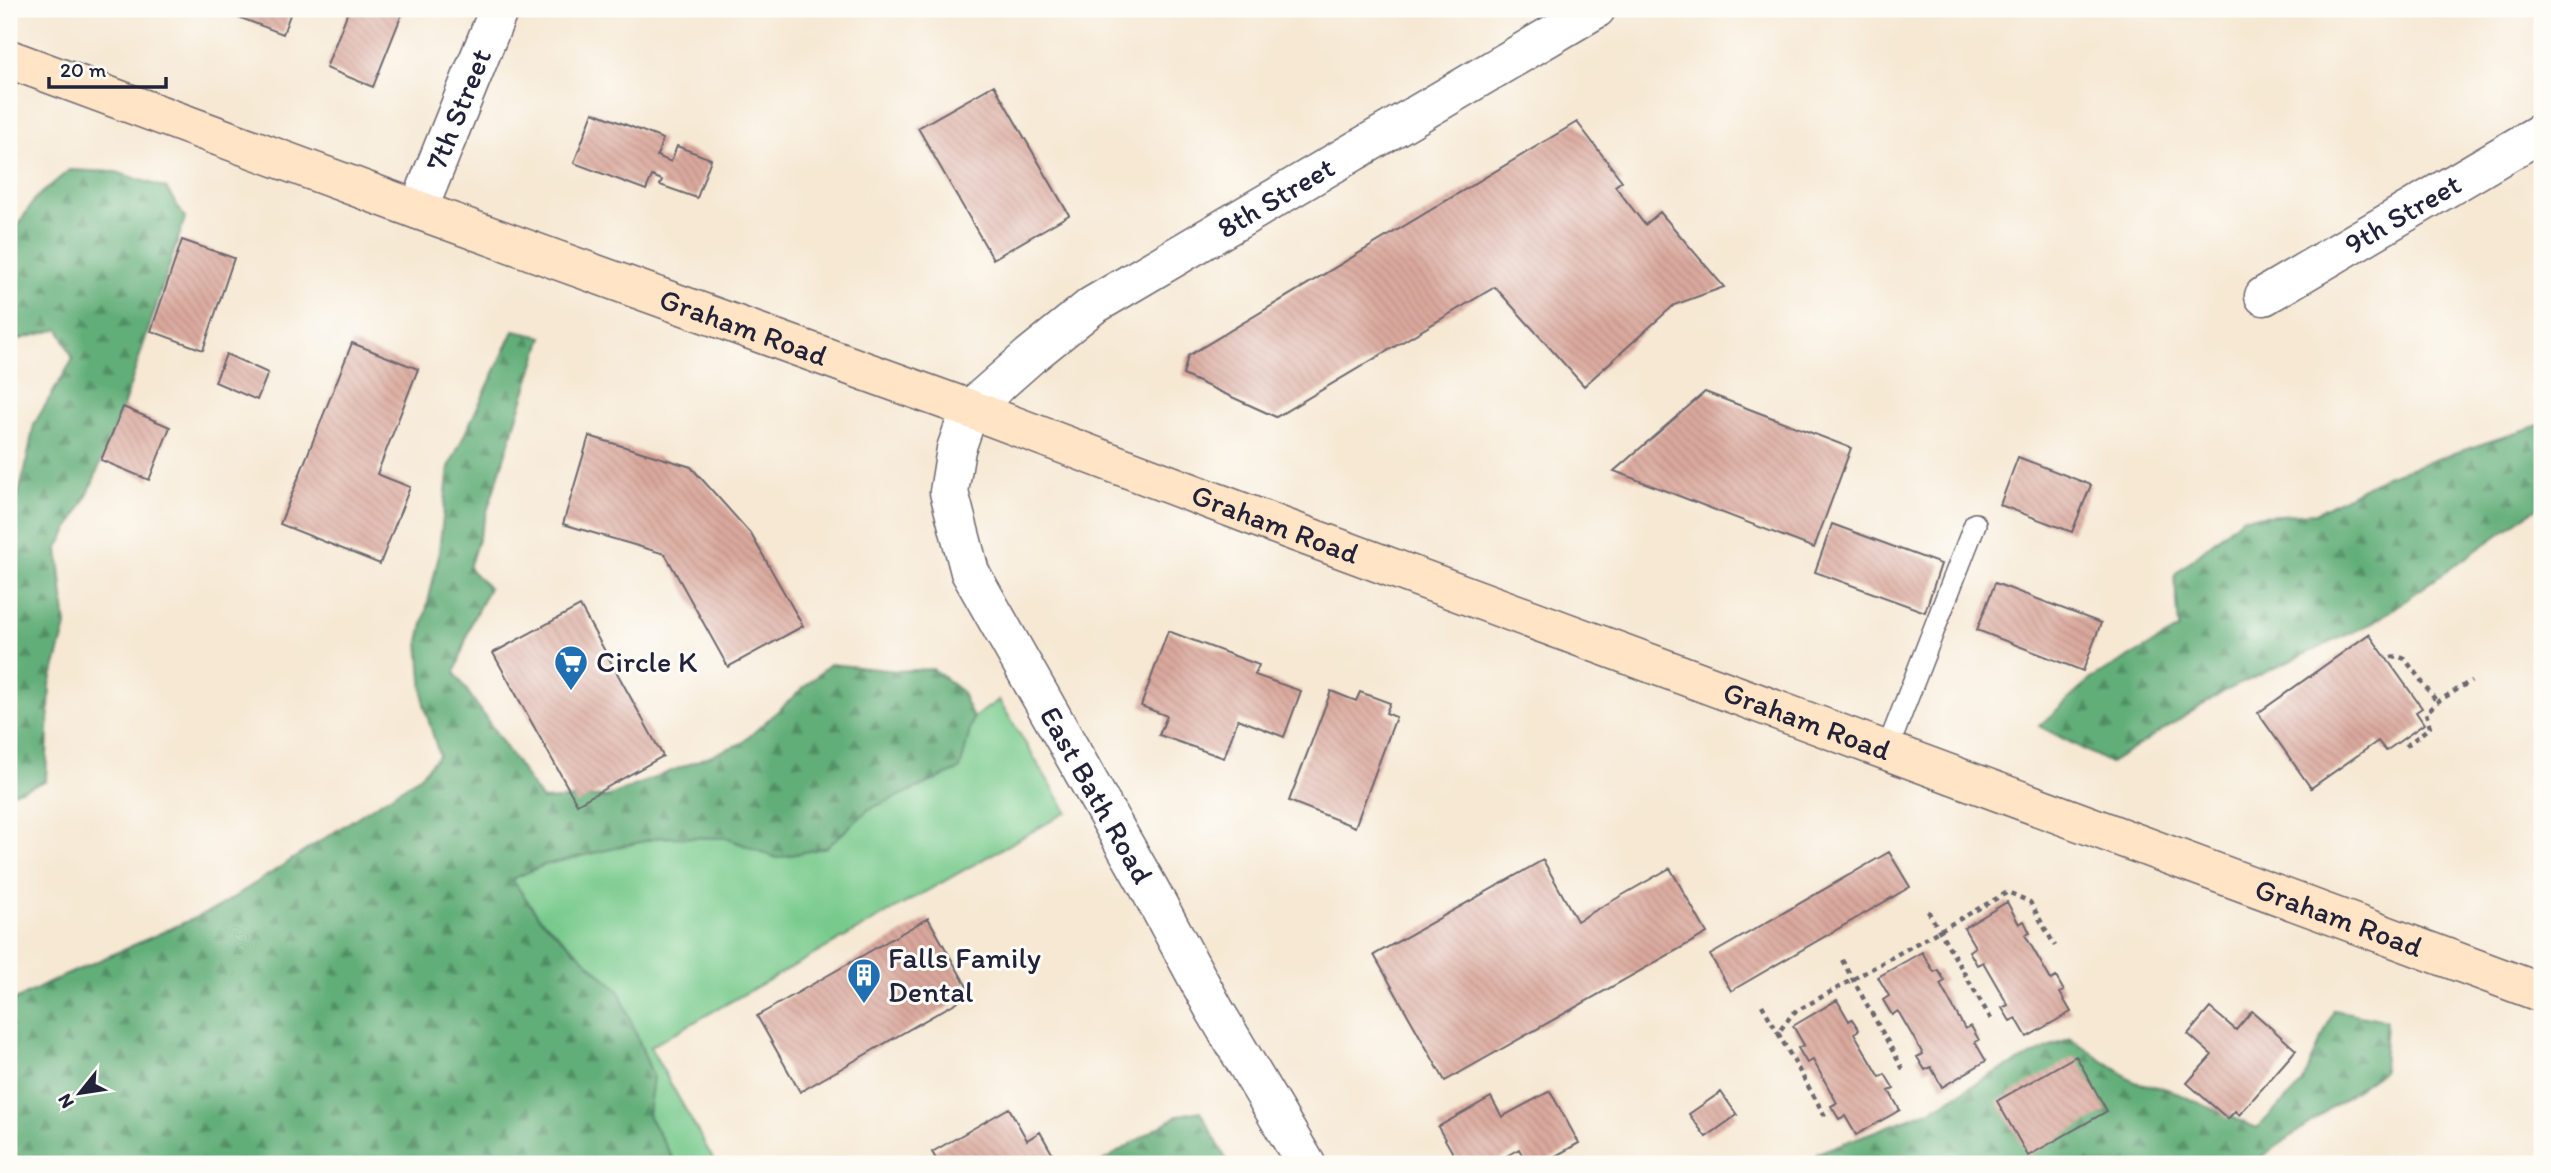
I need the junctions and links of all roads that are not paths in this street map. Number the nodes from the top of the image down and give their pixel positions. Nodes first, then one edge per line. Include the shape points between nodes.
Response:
1 (499, 9) edge
2 (1596, 9) edge
3 (9, 58) edge
4 (2542, 132) edge
5 (418, 210) junction
6 (2264, 296) dead end
7 (970, 409) junction
8 (1975, 524) dead end
9 (1887, 750) junction
10 (2542, 993) edge
11 (1306, 1164) edge

1 - 5 street, 7th Street
2 - 7 street, 8th Street via 1092,306
3 - 5 main road, Graham Road
4 - 6 street, 9th Street
5 - 7 main road, Graham Road
7 - 9 main road, Graham Road
7 - 11 street, East Bath Road via 956,449 949,492 970,572 1214,1009
8 - 9 lane
9 - 10 main road, Graham Road

